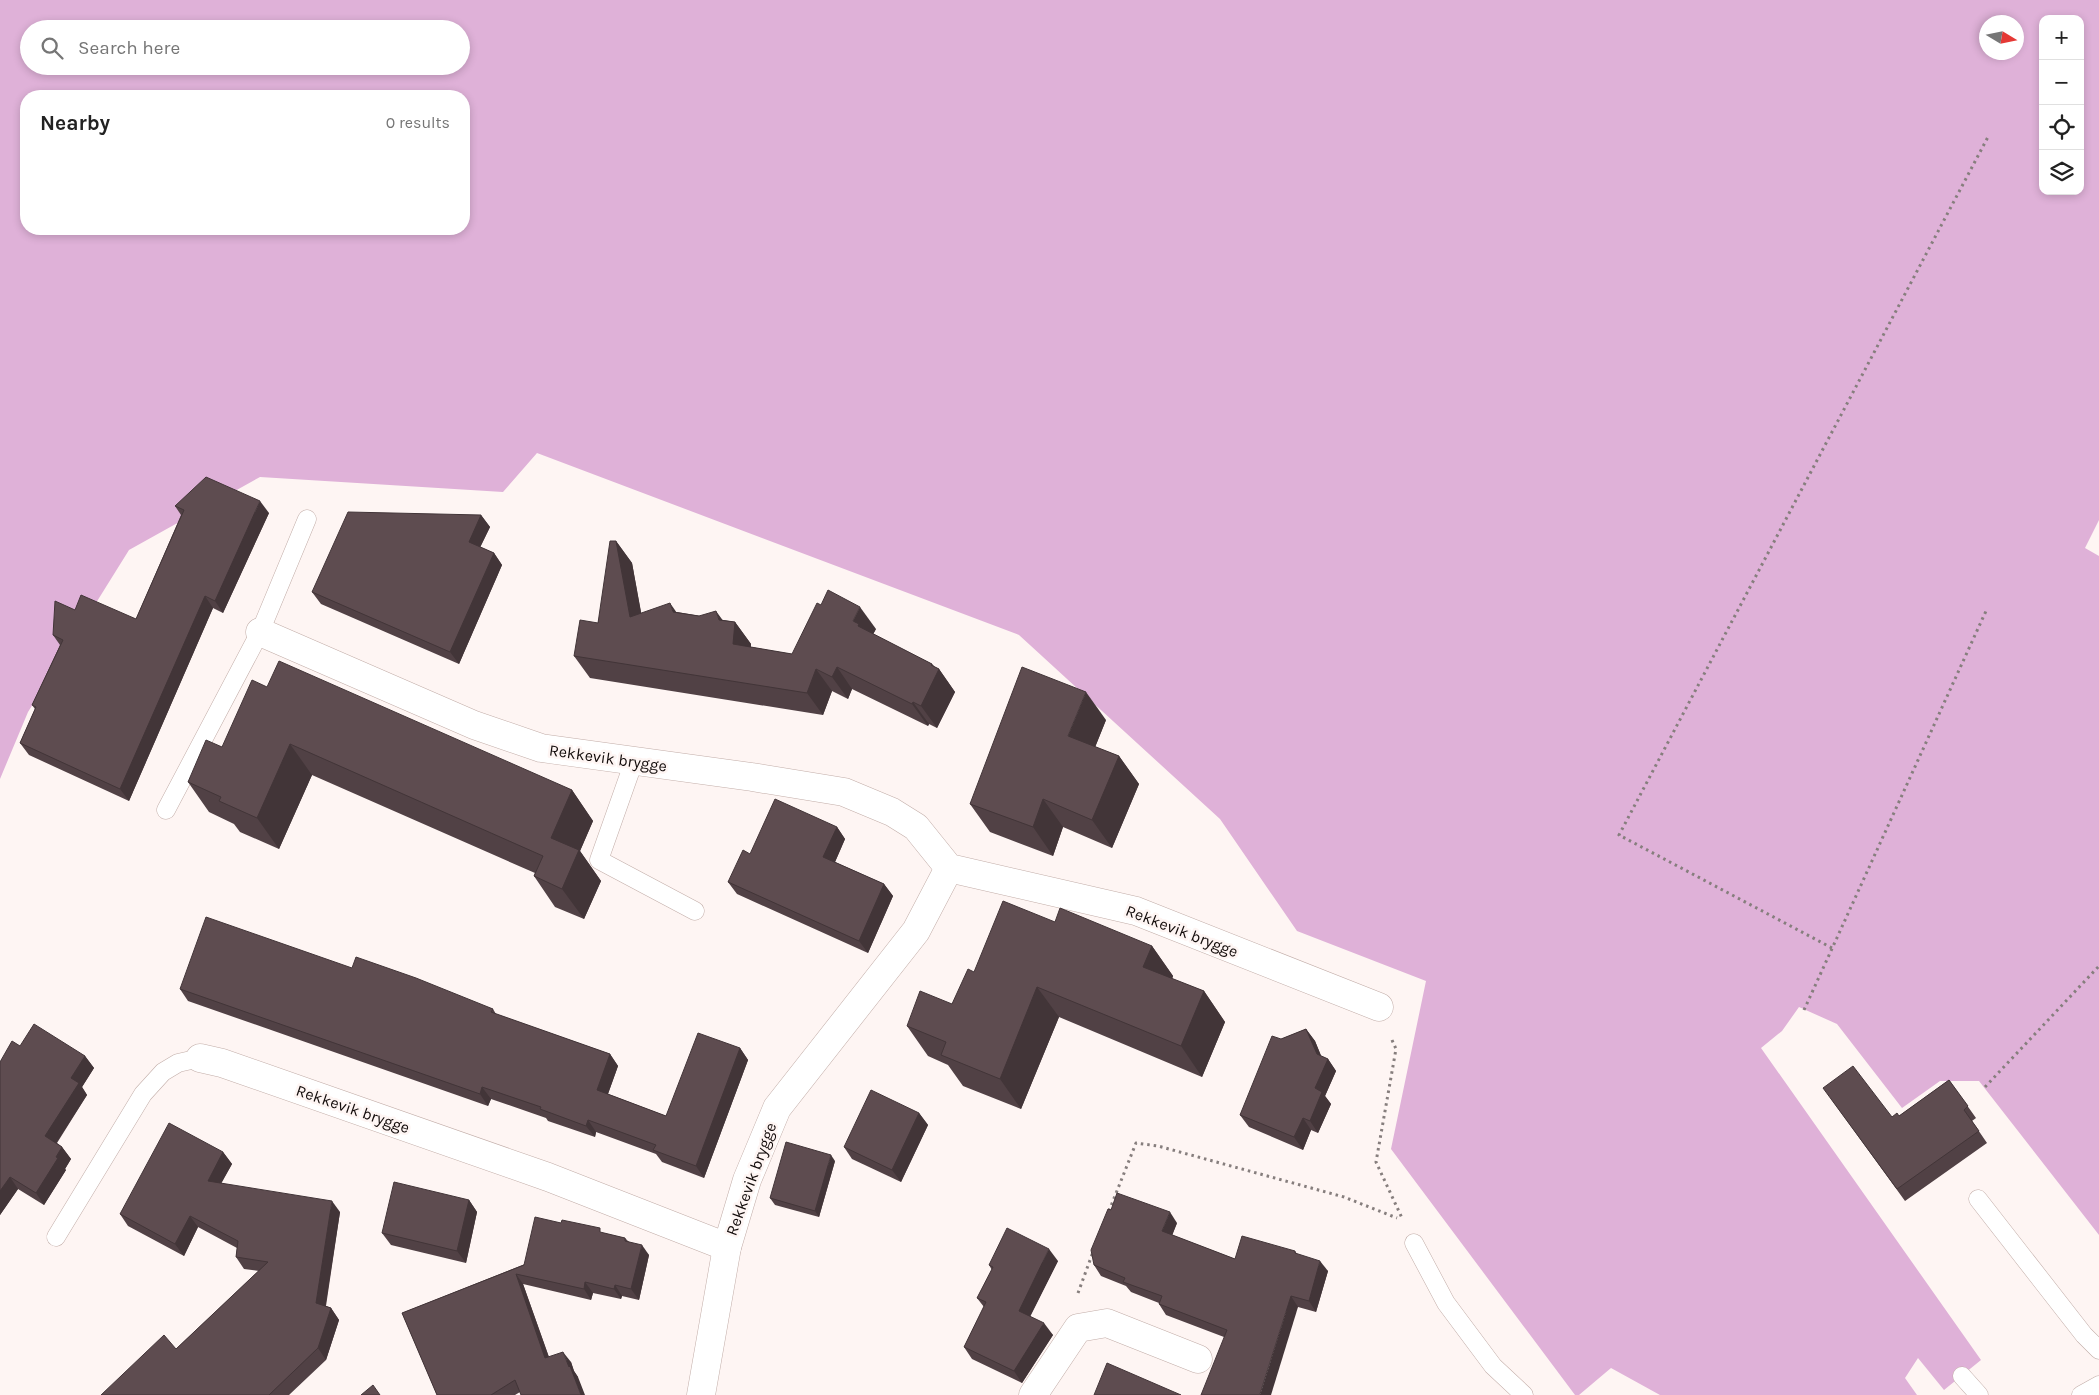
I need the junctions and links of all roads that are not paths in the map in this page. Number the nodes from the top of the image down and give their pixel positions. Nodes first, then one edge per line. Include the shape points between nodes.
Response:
1 (307, 519) dead end
2 (260, 632) junction
3 (634, 762) junction
4 (166, 810) dead end
5 (949, 868) junction
6 (695, 911) dead end
7 (1379, 1007) road end
8 (200, 1058) joint
9 (1978, 1199) dead end
10 (56, 1237) dead end
11 (1414, 1243) dead end
12 (726, 1247) junction
13 (2099, 1350) edge
14 (1198, 1359) dead end
15 (1962, 1376) dead end
16 (2099, 1385) edge
17 (701, 1395) edge
18 (1033, 1395) edge
19 (1524, 1395) edge
20 (1979, 1395) edge
21 (2081, 1395) edge

1 - 2 lane
2 - 3 street, Rekkevik brygge via 474,725 541,748
2 - 4 lane
3 - 5 street, Rekkevik brygge via 844,792 892,812 916,828
3 - 6 lane via 600,860
5 - 7 street, Rekkevik brygge via 1136,911
5 - 12 street, Rekkevik brygge via 916,931 777,1108 747,1180
8 - 10 lane, Rekkevik brygge via 178,1063 163,1072 143,1094
8 - 12 street, Rekkevik brygge via 548,1177
9 - 13 lane via 2084,1336
11 - 19 lane via 1446,1303 1493,1366
12 - 17 street, Rekkevik brygge
14 - 18 street via 1107,1324 1078,1328
15 - 20 lane
16 - 21 lane

